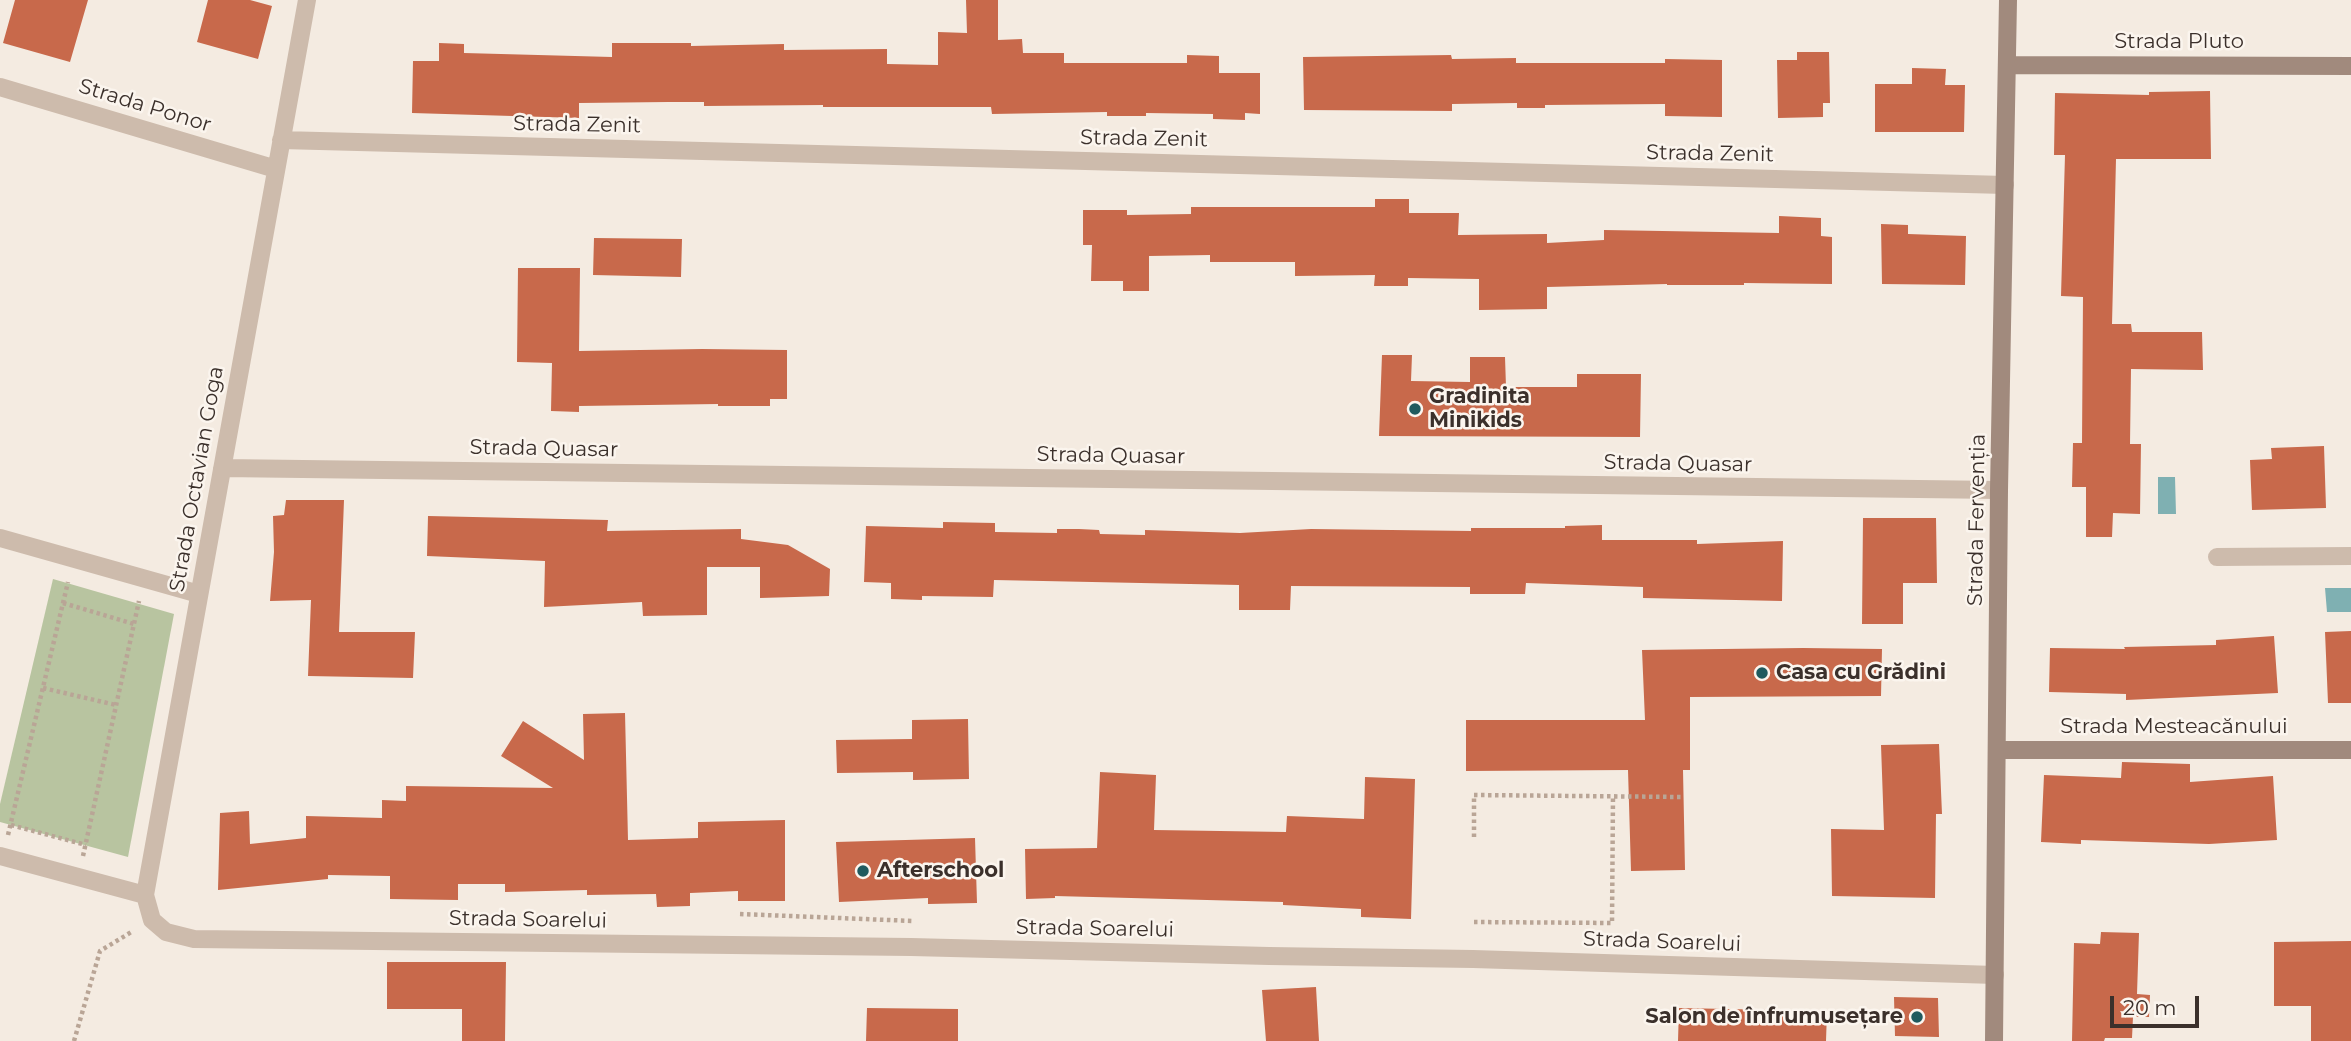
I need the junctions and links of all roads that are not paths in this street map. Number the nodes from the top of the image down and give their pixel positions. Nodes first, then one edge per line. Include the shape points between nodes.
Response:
1 (307, 0) edge
2 (2008, 0) edge
3 (2007, 65) junction
4 (2351, 66) edge
5 (0, 87) edge
6 (281, 139) junction
7 (276, 169) junction
8 (2005, 184) junction
9 (222, 468) junction
10 (2000, 490) junction
11 (0, 538) edge
12 (2351, 556) edge
13 (2217, 557) dead end
14 (200, 594) junction
15 (1997, 750) junction
16 (2351, 750) edge
17 (1, 856) edge
18 (145, 895) junction
19 (194, 939) joint
20 (1995, 975) junction
21 (1994, 1041) edge

1 - 6 street, Strada Octavian Goga
2 - 3 street, Strada Fervenția
3 - 4 street, Strada Pluto
3 - 8 street, Strada Fervenția
5 - 7 street, Strada Ponor
6 - 7 street, Strada Octavian Goga
6 - 8 street, Strada Zenit
7 - 9 street, Strada Octavian Goga
8 - 10 street, Strada Fervenția
9 - 10 street, Strada Quasar
9 - 14 street, Strada Octavian Goga
10 - 15 street, Strada Fervenția
11 - 14 street
12 - 13 street
14 - 18 street, Strada Octavian Goga
15 - 16 street, Strada Mesteacănului
15 - 20 street, Strada Fervenția
17 - 18 street
18 - 19 street, Strada Octavian Goga via 152,920 166,932
19 - 20 street, Strada Soarelui via 911,947
20 - 21 street, Strada Fervenția

